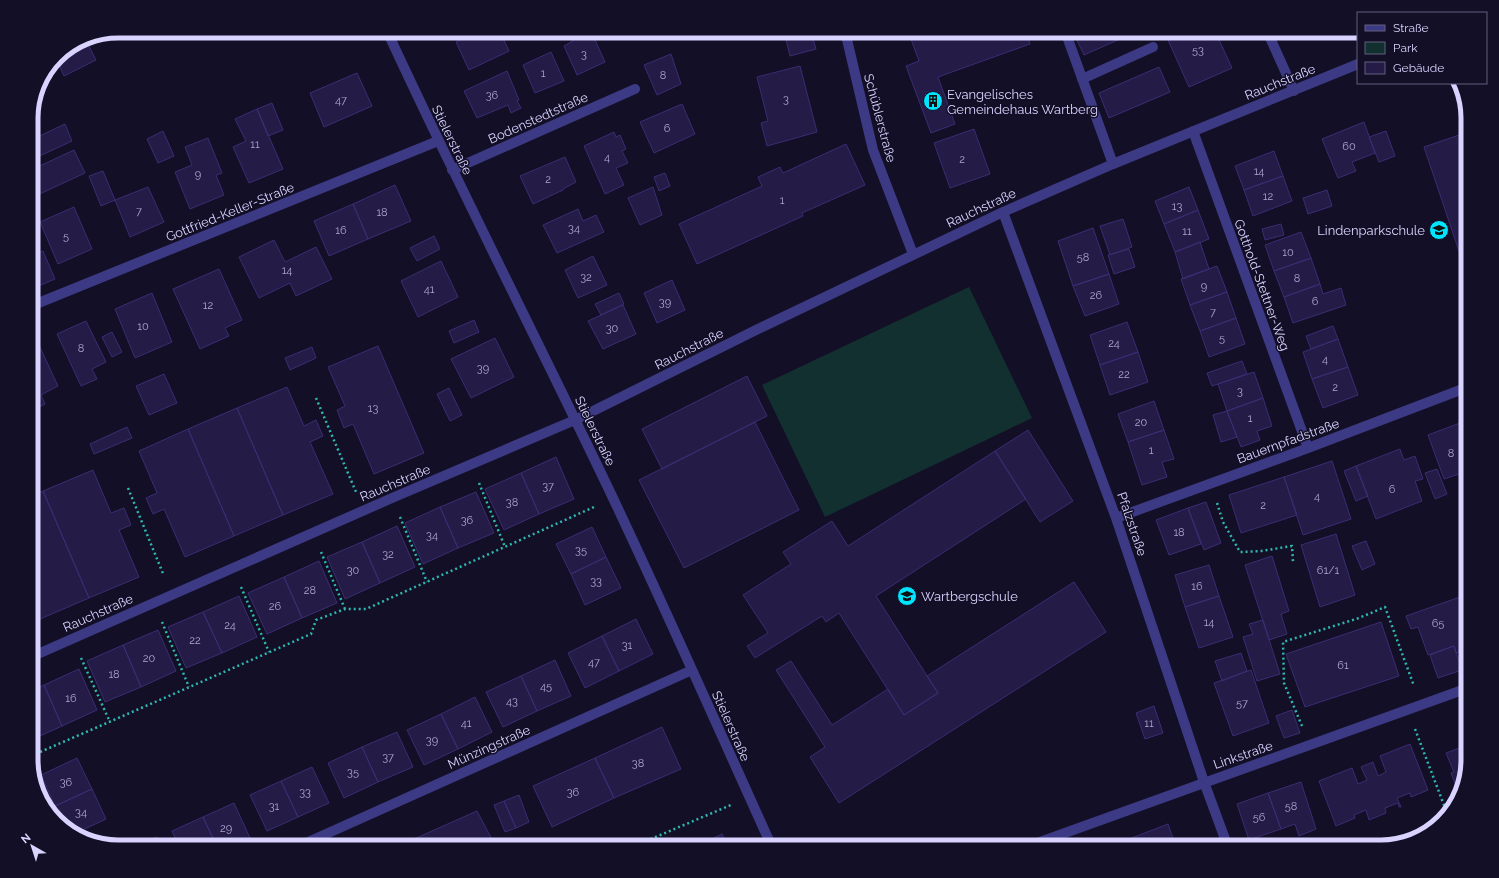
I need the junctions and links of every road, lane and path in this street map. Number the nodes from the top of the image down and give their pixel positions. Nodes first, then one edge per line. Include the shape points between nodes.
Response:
1 (389, 38) edge
2 (847, 38) edge
3 (1067, 38) edge
4 (1270, 38) edge
5 (1153, 47) dead end
6 (1357, 64) edge
7 (1082, 80) junction
8 (635, 89) dead end
9 (1294, 91) junction
10 (1192, 131) junction
11 (438, 141) junction
12 (1113, 164) junction
13 (452, 170) junction
14 (1003, 212) junction
15 (913, 254) junction
16 (38, 303) edge
17 (1461, 390) edge
18 (316, 398) dead end
19 (575, 420) junction
20 (1308, 448) junction
21 (471, 464) junction
22 (1211, 483) junction
23 (128, 488) dead end
24 (392, 498) junction
25 (613, 499) junction
26 (364, 510) junction
27 (1116, 518) junction
28 (313, 533) junction
29 (505, 547) junction
30 (1293, 562) dead end
31 (233, 568) junction
32 (428, 582) junction
33 (172, 595) junction
34 (154, 603) junction
35 (345, 609) junction
36 (72, 639) junction
37 (269, 652) junction
38 (38, 654) edge
39 (692, 670) junction
40 (189, 687) junction
41 (1461, 691) edge
42 (1421, 705) junction
43 (1408, 709) junction
44 (110, 722) junction
45 (1310, 745) junction
46 (38, 753) edge
47 (1204, 782) junction
48 (749, 798) junction
49 (1445, 808) edge
50 (313, 840) edge
51 (649, 840) edge
52 (769, 840) edge
53 (1047, 840) edge
54 (1225, 840) edge

1 - 11 street, Stielerstraße
2 - 15 street, Schüblerstraße via 873,150
3 - 7 street
4 - 9 street
5 - 7 street
6 - 9 street, Rauchstraße
7 - 12 street
8 - 13 street, Bodenstedtstraße
9 - 10 street, Rauchstraße
10 - 12 street, Rauchstraße
10 - 20 street, Gotthold-Stettner-Weg
11 - 13 street, Stielerstraße
11 - 16 street, Gottfried-Keller-Straße
12 - 14 street, Rauchstraße
13 - 19 street, Stielerstraße
14 - 15 street, Rauchstraße
14 - 27 street, Pfalzstraße
15 - 19 street, Rauchstraße
17 - 20 street, Bauernpfadstraße
18 - 26 path
19 - 21 street, Rauchstraße
19 - 25 street, Stielerstraße
20 - 22 street, Bauernpfadstraße
21 - 24 street, Rauchstraße
21 - 29 path
22 - 27 street, Bauernpfadstraße
22 - 30 path via 1223,522 1240,552 1292,546
23 - 33 path
24 - 26 street, Rauchstraße
24 - 32 path
25 - 29 path
25 - 39 street, Stielerstraße
26 - 28 street, Rauchstraße
27 - 47 street, Pfalzstraße
28 - 31 street, Rauchstraße
28 - 35 path
29 - 32 path
31 - 33 street, Rauchstraße
31 - 37 path
32 - 35 path via 366,609
33 - 34 street, Rauchstraße
34 - 36 street, Rauchstraße
34 - 40 path
35 - 37 path via 316,620 311,634
36 - 38 street, Rauchstraße
36 - 44 path
37 - 40 path
39 - 48 street, Stielerstraße
39 - 50 street, Münzingstraße
40 - 44 path
41 - 42 street, Linkstraße
42 - 43 street, Linkstraße
42 - 45 path via 1385,607 1283,642 1284,683
43 - 45 street, Linkstraße
43 - 49 path
44 - 46 path
45 - 47 street, Linkstraße
47 - 53 street, Linkstraße
47 - 54 street, Pfalzstraße
48 - 51 path
48 - 52 street, Stielerstraße

